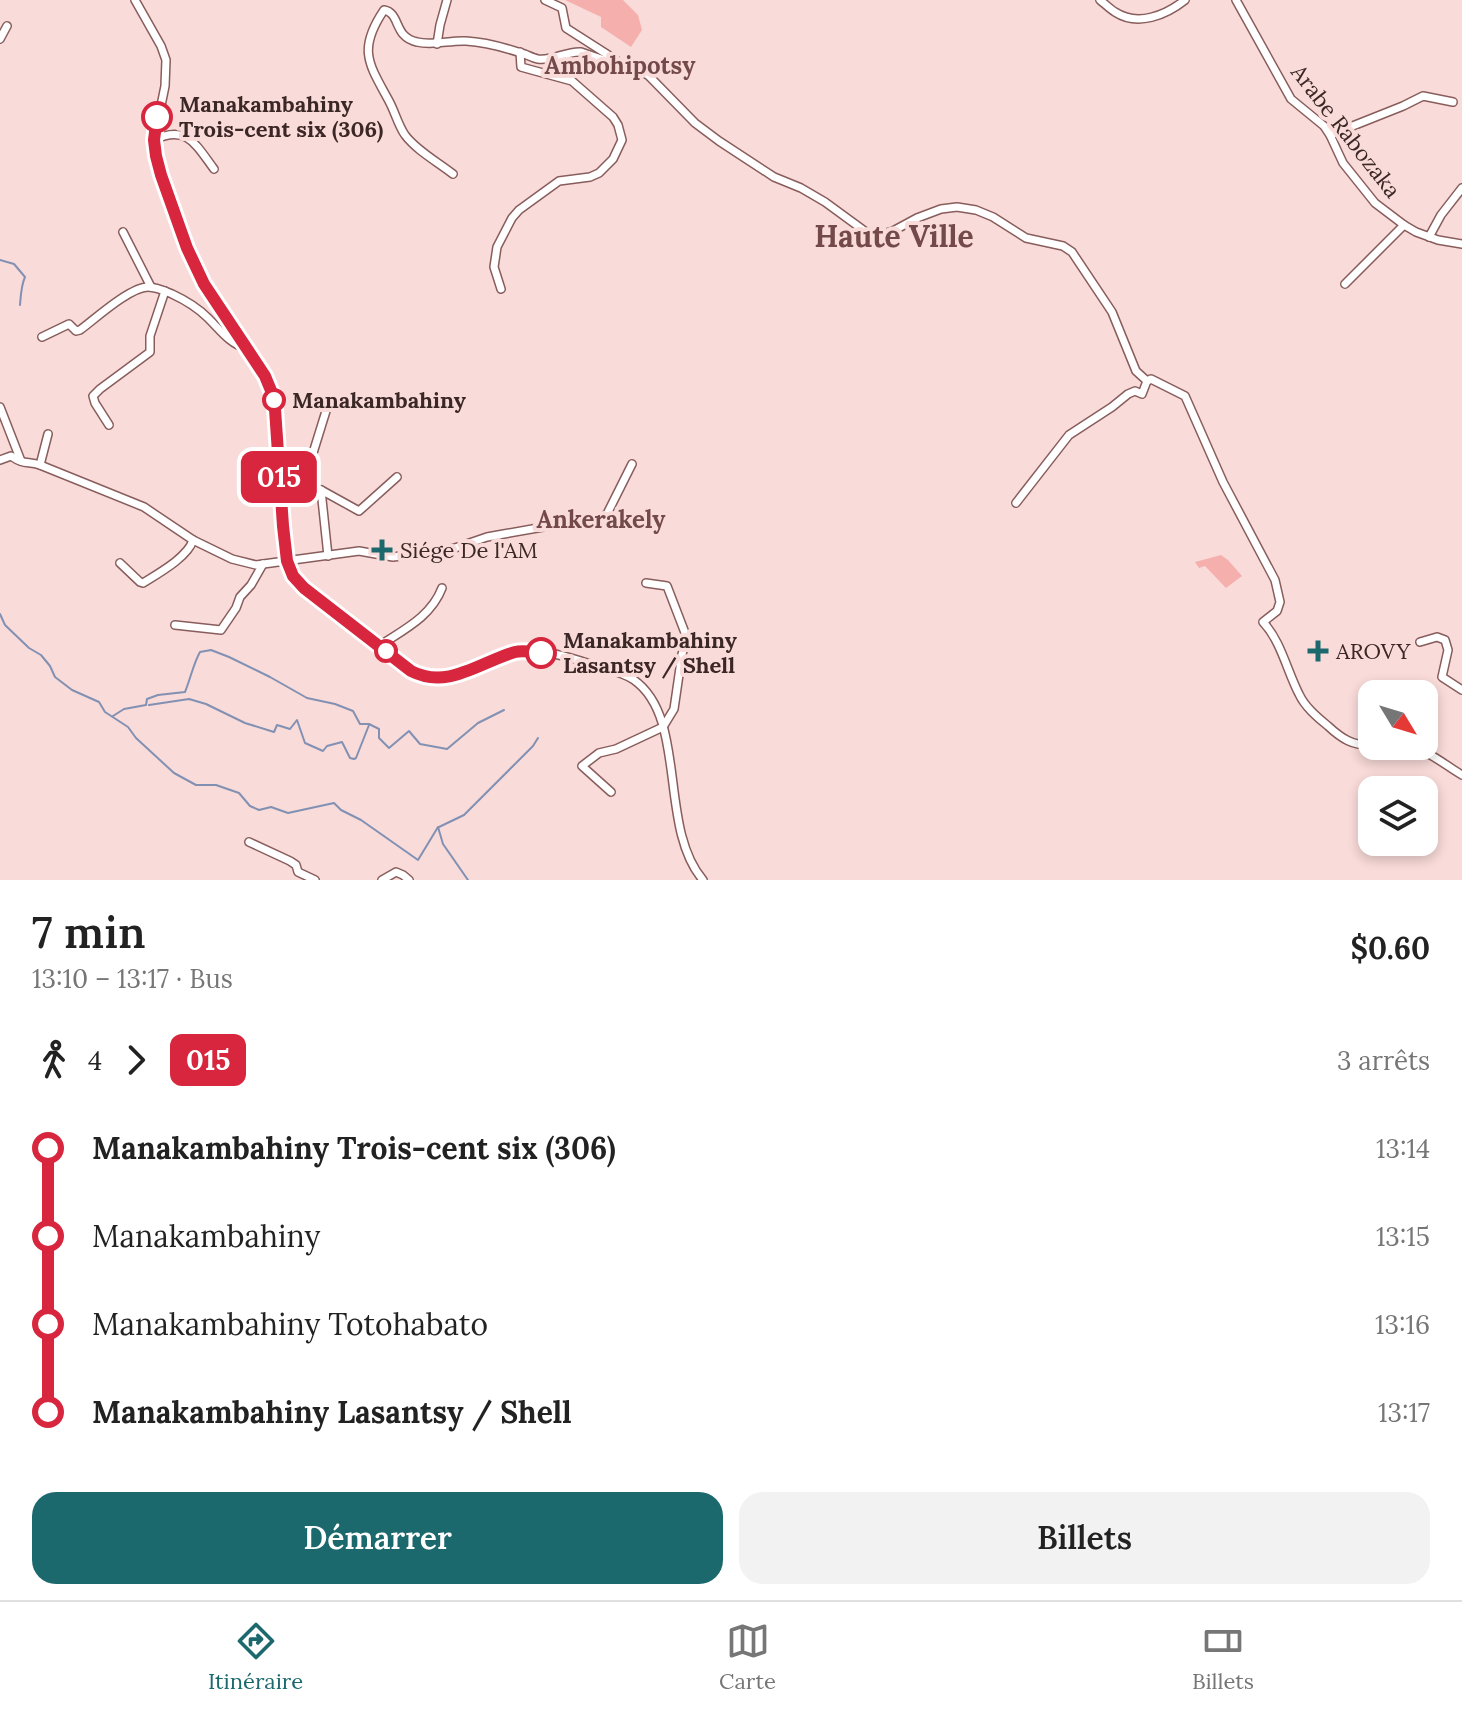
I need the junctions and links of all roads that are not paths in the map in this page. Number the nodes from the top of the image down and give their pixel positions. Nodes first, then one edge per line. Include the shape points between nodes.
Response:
1 (135, 0) edge
2 (447, 0) edge
3 (545, 0) edge
4 (1100, 0) edge
5 (1185, 0) edge
6 (1236, 0) edge
7 (7, 26) dead end
8 (0, 39) edge
9 (437, 44) junction
10 (520, 52) junction
11 (624, 66) junction
12 (1453, 102) dead end
13 (1330, 135) junction
14 (154, 140) junction
15 (214, 169) dead end
16 (453, 174) dead end
17 (1462, 188) edge
18 (1404, 225) junction
19 (123, 232) dead end
20 (1429, 237) junction
21 (1462, 244) edge
22 (1345, 284) dead end
23 (151, 287) junction
24 (501, 289) dead end
25 (165, 291) junction
26 (42, 337) dead end
27 (247, 349) junction
28 (1147, 381) junction
29 (0, 407) edge
30 (326, 411) dead end
31 (109, 425) dead end
32 (48, 434) dead end
33 (0, 460) edge
34 (21, 463) junction
35 (632, 464) dead end
36 (40, 465) junction
37 (279, 471) junction
38 (397, 477) dead end
39 (304, 482) junction
40 (321, 490) junction
41 (1016, 503) dead end
42 (193, 540) junction
43 (328, 556) junction
44 (287, 561) junction
45 (120, 563) dead end
46 (263, 564) junction
47 (646, 583) dead end
48 (442, 588) dead end
49 (175, 625) dead end
50 (1420, 642) dead end
51 (379, 646) junction
52 (1462, 690) edge
53 (663, 727) junction
54 (1358, 744) edge
55 (1438, 759) edge
56 (1462, 775) edge
57 (611, 792) dead end
58 (249, 842) dead end
59 (315, 880) edge
60 (382, 880) edge
61 (409, 880) edge
62 (703, 880) edge

1 - 14 street via 166,60
2 - 9 street
3 - 11 street via 562,8 566,28
4 - 5 street via 1116,13 1150,19
6 - 13 street, Arabe Rabozaka via 1291,99
7 - 8 street
9 - 10 street via 463,41
9 - 16 street via 415,42 402,34 392,12 384,10 368,48 369,65 406,137
10 - 11 street via 537,59 581,52
10 - 24 street via 521,67 572,81 599,104 618,125 622,140 599,173 559,181 512,218 497,247 494,267
11 - 28 street via 648,75 695,123 750,162 825,202 866,232 883,234 957,207 993,217 1026,238 1063,246 1112,312 1131,362
12 - 13 street via 1423,96
13 - 18 street, Arabe Rabozaka via 1362,188
14 - 15 street via 169,134 185,136
14 - 27 street via 161,175 195,267
17 - 20 street
18 - 20 street, Arabe Rabozaka
18 - 22 street
19 - 23 street
20 - 21 street, Arabe Rabozaka
23 - 25 street
23 - 26 street via 119,300 80,330 69,324
25 - 27 street via 197,308 233,344
25 - 31 street via 150,352 93,396
27 - 37 street via 274,401
28 - 41 street via 1142,394 1128,394 1069,435
28 - 54 street via 1185,396 1275,580 1280,602 1263,622 1300,697 1341,738
29 - 34 street
30 - 39 street
32 - 36 street
33 - 34 street via 11,456
34 - 36 street
35 - 43 street via 607,514 598,520 393,557 359,551
36 - 42 street via 155,512
37 - 39 street
37 - 44 street
38 - 40 street via 359,511
39 - 40 street
40 - 43 street
42 - 45 street via 185,554 143,583
42 - 46 street via 232,559
43 - 44 street
44 - 46 street
44 - 51 street via 304,588
46 - 49 street via 222,629
47 - 53 street via 667,586 687,638 674,709
48 - 51 street via 422,618
50 - 52 street via 1445,640 1442,677
51 - 53 street via 429,678 458,675 522,651 578,660 634,680 654,702
53 - 57 street via 599,753 582,766
53 - 62 street via 681,836
55 - 56 street
58 - 59 street
60 - 61 street via 396,872

